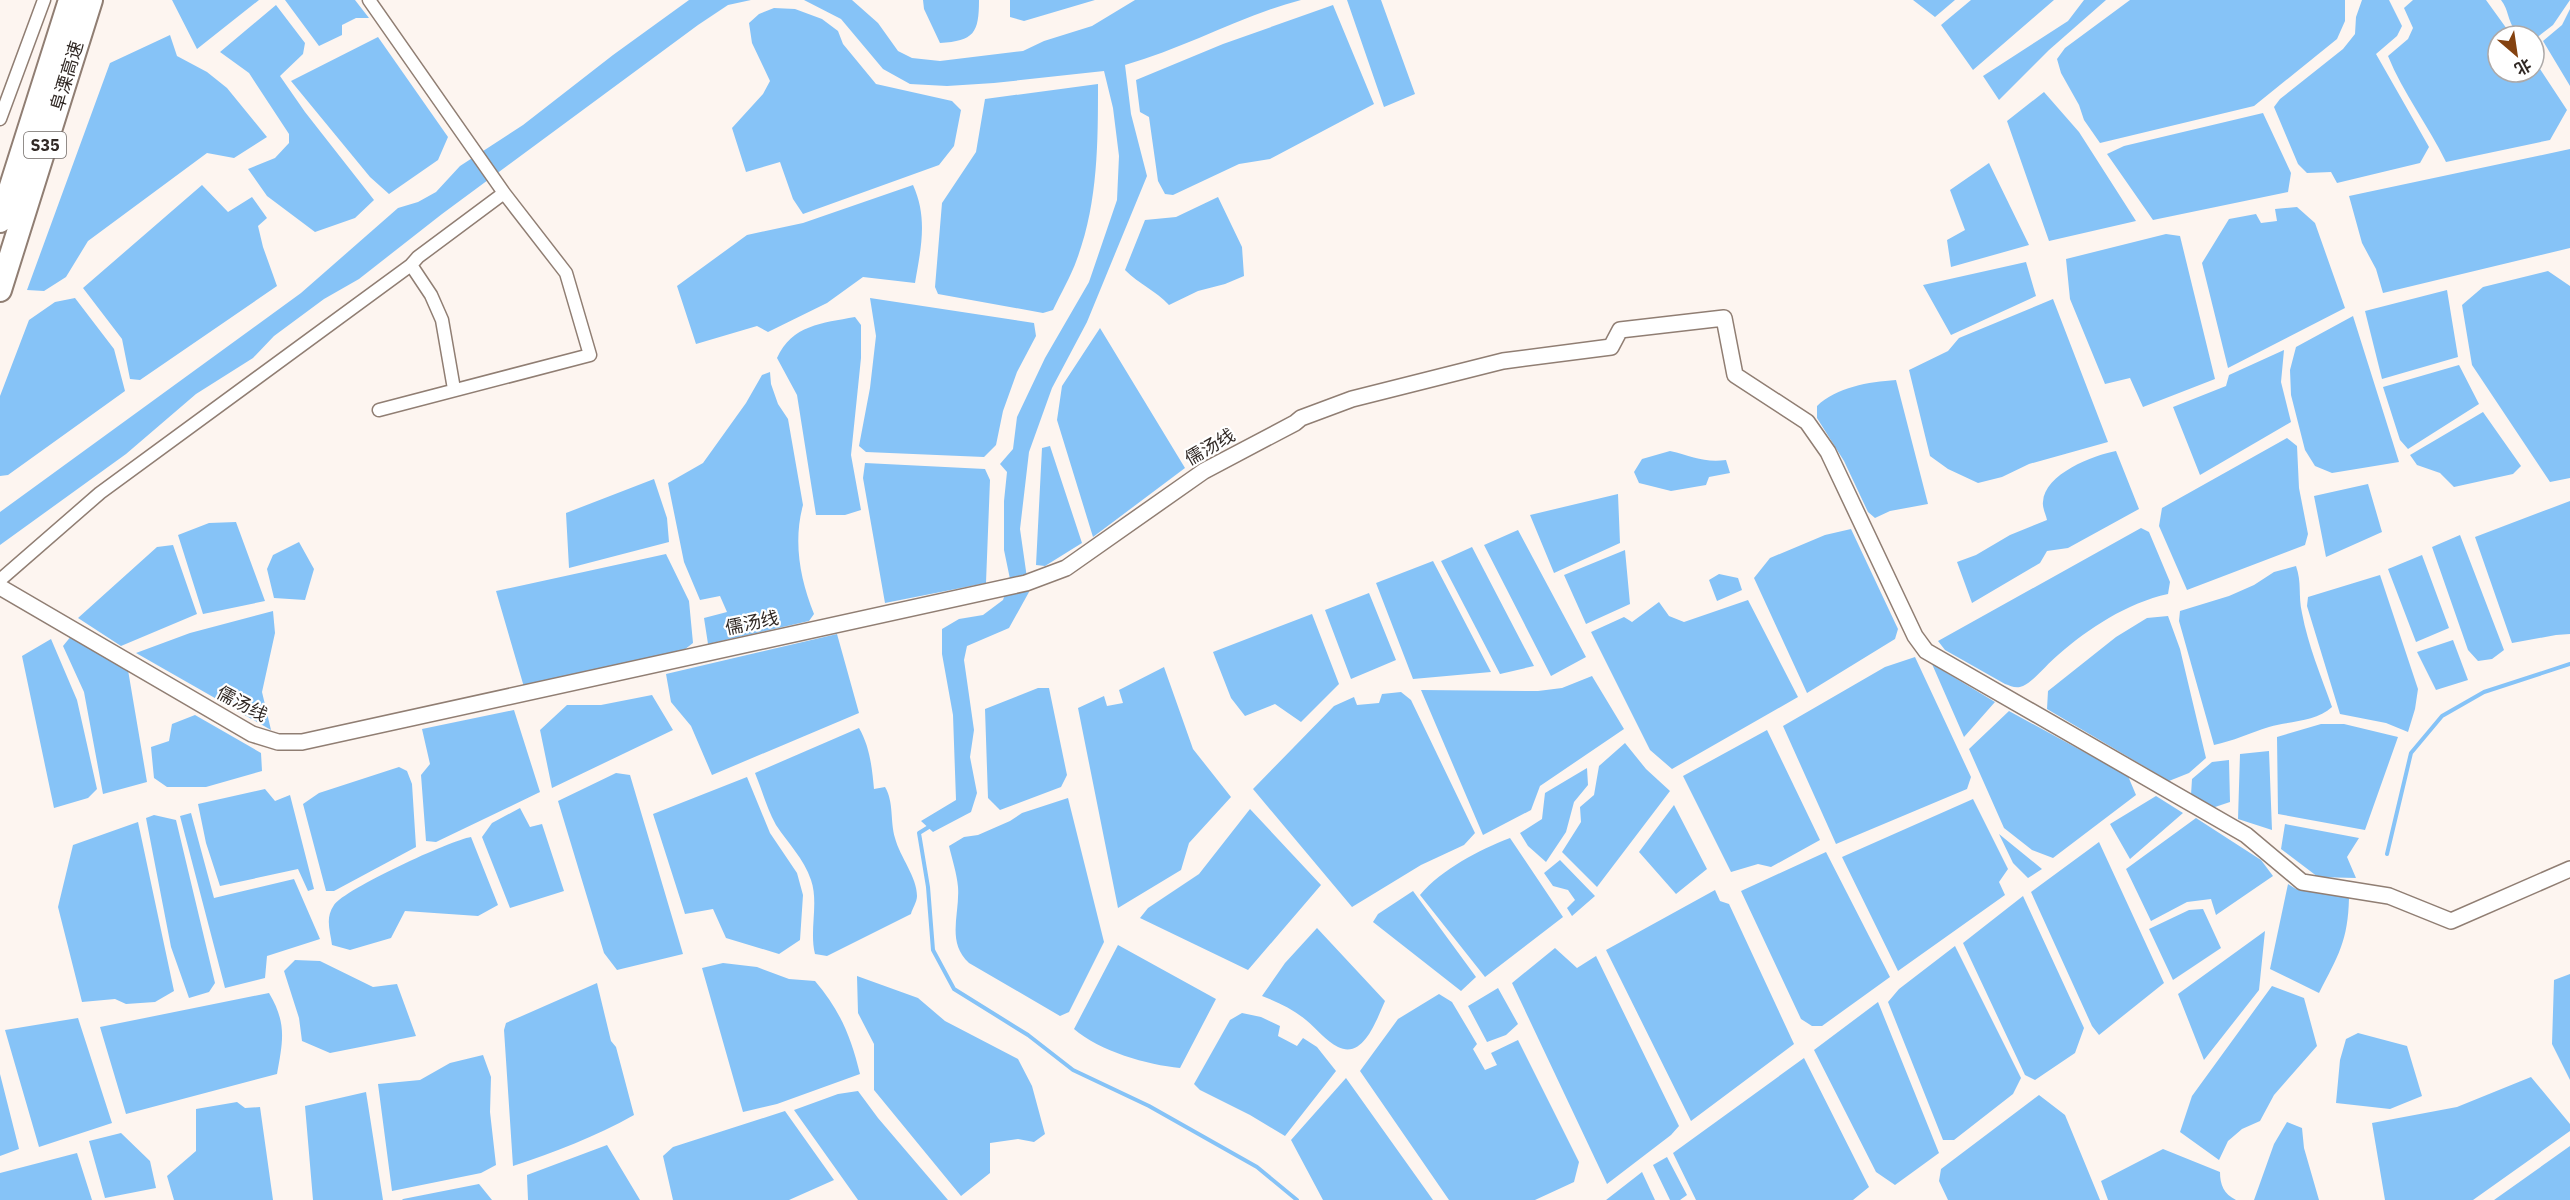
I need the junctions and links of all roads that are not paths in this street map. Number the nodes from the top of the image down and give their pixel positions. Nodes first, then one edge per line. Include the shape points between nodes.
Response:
1 (44, 0) edge
2 (70, 0) edge
3 (91, 0) edge
4 (369, 0) edge
5 (0, 119) edge
6 (504, 193) junction
7 (0, 221) edge
8 (411, 265) junction
9 (0, 290) edge
10 (454, 389) junction
11 (379, 410) dead end
12 (0, 580) edge
13 (0, 587) edge
14 (2570, 869) edge

1 - 5 street
2 - 7 highway, 阜溧高速 / S35
3 - 9 highway, 阜溧高速 / S35
4 - 6 street
6 - 8 street
6 - 10 street via 566,273 590,355
8 - 10 street via 442,320
8 - 12 street via 100,493
10 - 11 street
13 - 14 street, 儒汤线 via 252,734 278,742 302,742 1026,583 1066,568 1204,471 1301,418 1352,399 1503,361 1611,346 1620,330 1724,318 1736,375 1807,422 1828,452 1915,636 1926,651 2246,835 2302,882 2389,896 2451,921

